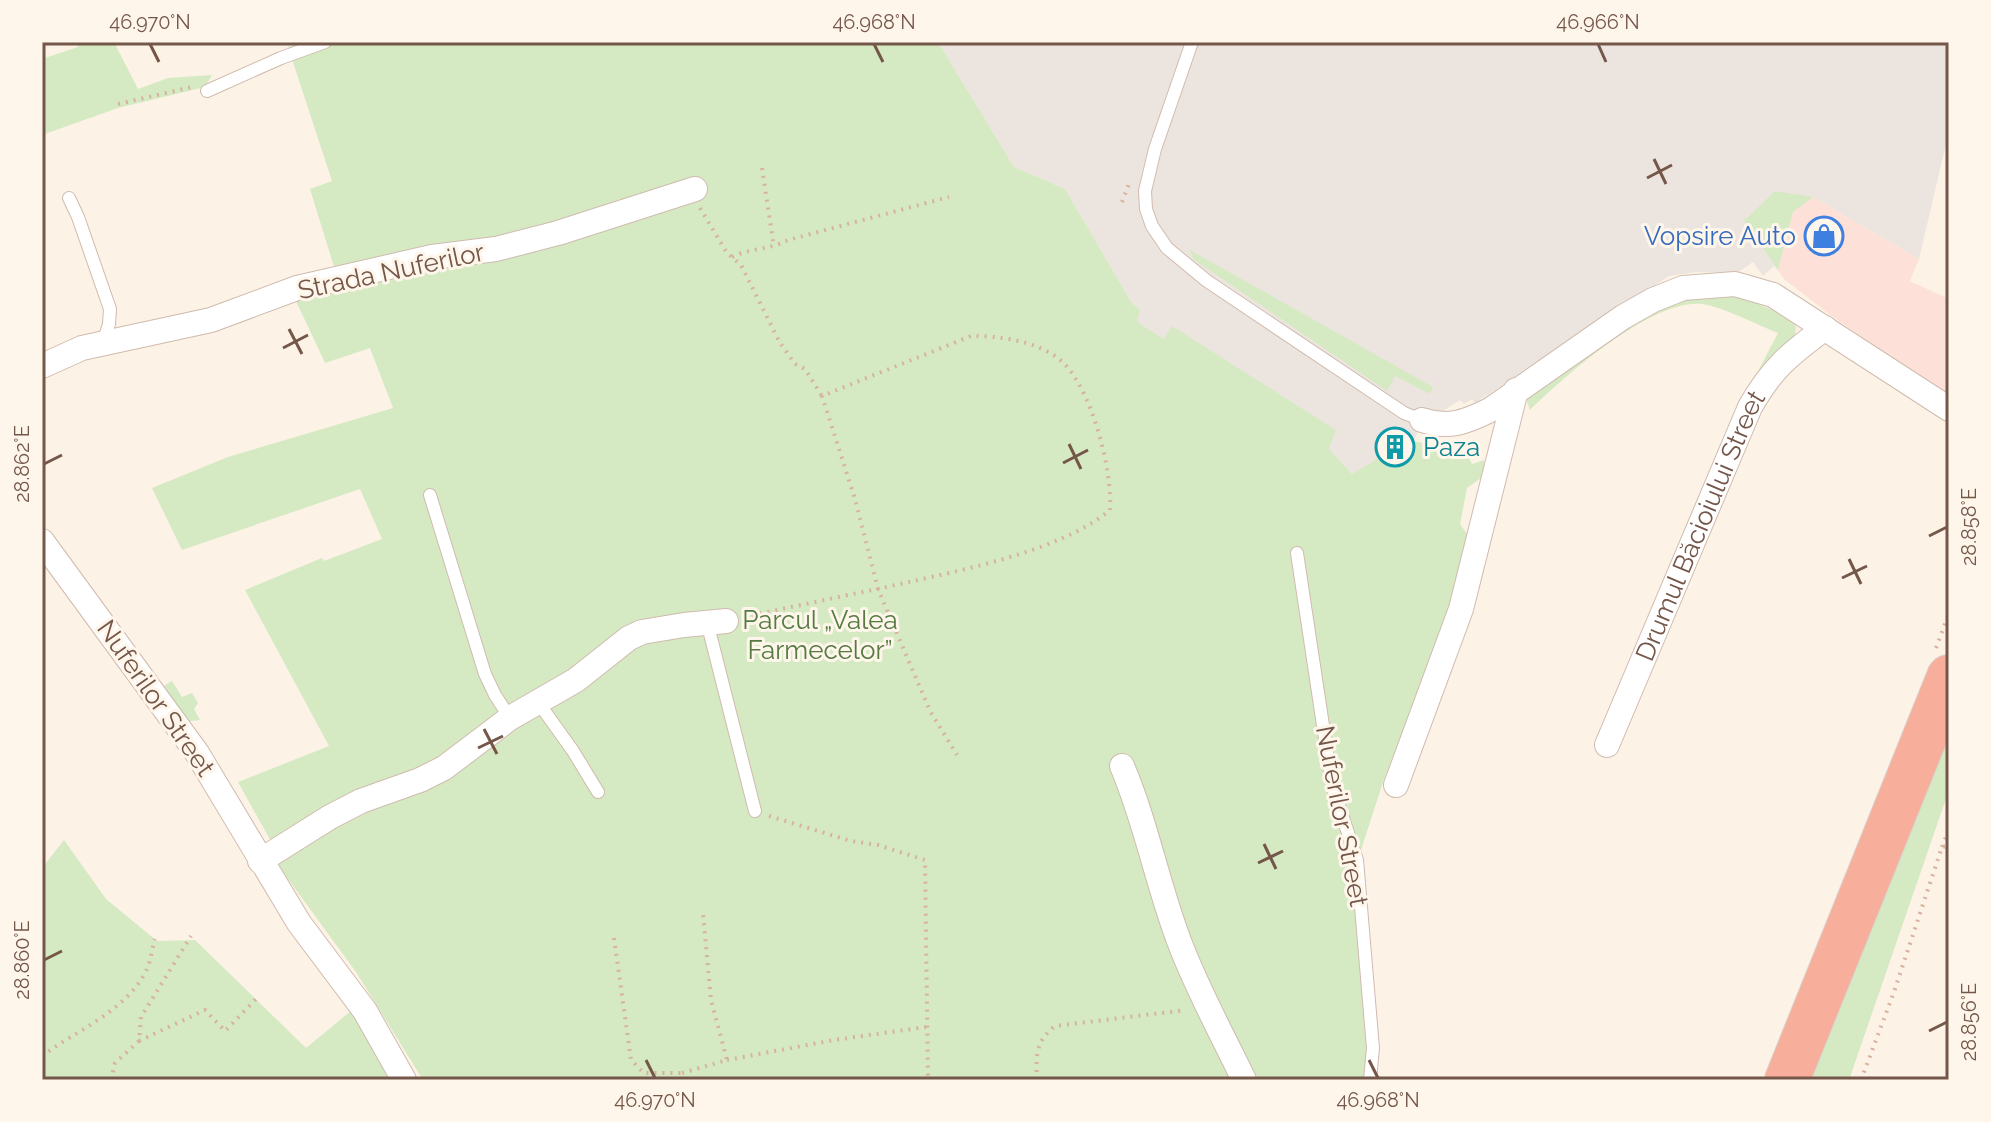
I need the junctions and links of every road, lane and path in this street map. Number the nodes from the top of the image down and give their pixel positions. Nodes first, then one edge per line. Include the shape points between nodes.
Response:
1 (325, 42) edge
2 (1192, 42) edge
3 (226, 83) junction
4 (207, 91) dead end
5 (118, 104) dead end
6 (762, 168) dead end
7 (690, 190) joint
8 (949, 197) dead end
9 (69, 198) dead end
10 (774, 247) junction
11 (732, 257) junction
12 (1825, 328) junction
13 (103, 343) junction
14 (42, 366) edge
15 (1516, 390) junction
16 (822, 396) junction
17 (1949, 409) edge
18 (1422, 420) joint
19 (430, 495) dead end
20 (42, 541) edge
21 (1297, 553) dead end
22 (878, 589) junction
23 (717, 622) junction
24 (1949, 677) edge
25 (538, 702) junction
26 (510, 718) junction
27 (1607, 745) dead end
28 (957, 755) dead end
29 (1122, 766) dead end
30 (1396, 785) dead end
31 (598, 792) dead end
32 (755, 811) joint
33 (1949, 829) edge
34 (1949, 846) edge
35 (1942, 847) junction
36 (260, 861) junction
37 (703, 914) dead end
38 (191, 936) dead end
39 (614, 938) dead end
40 (155, 939) dead end
41 (256, 999) dead end
42 (1209, 1008) junction
43 (927, 1027) junction
44 (139, 1041) junction
45 (42, 1056) edge
46 (727, 1060) junction
47 (682, 1073) junction
48 (111, 1080) edge
49 (404, 1080) edge
50 (684, 1080) edge
51 (928, 1080) edge
52 (1037, 1080) edge
53 (1244, 1080) edge
54 (1370, 1080) edge
55 (1787, 1080) edge
56 (1861, 1080) edge

1 - 3 lane
2 - 18 lane via 1145,191 1152,226 1167,248 1207,281
3 - 4 lane
3 - 5 path
6 - 10 path
7 - 11 path
7 - 13 street, Strada Nuferilor via 558,233 382,267 297,288 211,320
8 - 10 path
9 - 13 lane via 110,309
10 - 11 path
11 - 16 path via 780,343
12 - 15 street via 1773,295 1735,284 1683,288 1623,317
12 - 17 street
12 - 27 street, Drumul Băcioiului Street via 1766,379 1750,407
13 - 14 street, Strada Nuferilor
15 - 18 street via 1463,423
15 - 30 street via 1461,609
16 - 22 path
16 - 22 path via 971,336 996,336 1055,356 1070,370 1104,449 1110,510 1095,523 1034,549
19 - 26 lane via 485,674
20 - 36 street, Nuferilor Street via 197,753
21 - 54 lane, Nuferilor Street via 1332,785 1357,860 1373,1048
22 - 23 path
22 - 28 path via 930,711
23 - 25 street via 642,632
23 - 32 lane
24 - 55 highway
25 - 26 street
25 - 31 lane
26 - 36 street via 444,768 361,801
29 - 42 street via 1179,942
32 - 43 path via 925,860
33 - 35 path
34 - 35 path
35 - 56 path
36 - 49 street, Nuferilor Street via 365,1011
37 - 46 path via 711,1000
38 - 44 path via 141,1017
39 - 47 path via 631,1060 644,1073
40 - 45 path via 147,969 131,992
41 - 44 path via 225,1031 205,1010
42 - 52 path via 1055,1026 1036,1048
42 - 53 street
43 - 46 path
43 - 51 path
44 - 48 path via 115,1063
46 - 47 path
47 - 50 path

